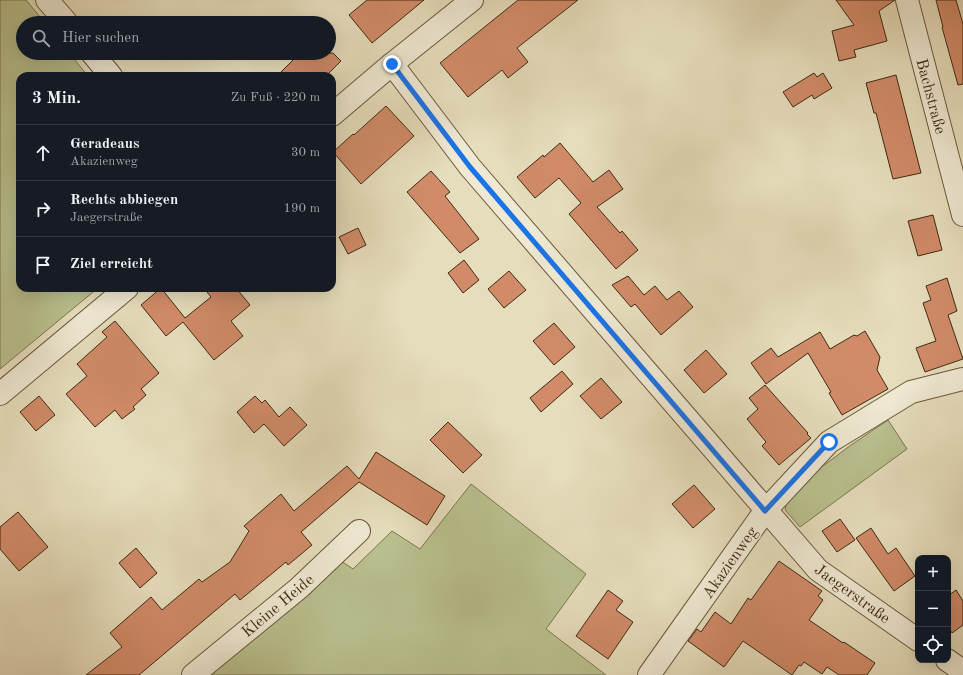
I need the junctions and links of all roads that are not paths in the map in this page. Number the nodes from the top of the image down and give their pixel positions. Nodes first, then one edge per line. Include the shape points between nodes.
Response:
1 (47, 0) edge
2 (472, 0) edge
3 (907, 0) edge
4 (61, 16) edge
5 (98, 60) edge
6 (392, 64) junction
7 (109, 72) edge
8 (336, 112) edge
9 (963, 215) edge
10 (122, 292) edge
11 (963, 379) edge
12 (0, 394) edge
13 (765, 511) junction
14 (358, 531) dead end
15 (915, 638) edge
16 (951, 663) edge
17 (963, 671) edge
18 (192, 675) edge
19 (649, 675) edge

1 - 4 street
2 - 6 street
3 - 9 street, Bachstraße
5 - 7 street
6 - 8 street
6 - 13 street, Jaegerstraße via 470,167
10 - 12 street
11 - 13 street, Akazienweg via 911,392 829,442
13 - 15 street, Jaegerstraße via 818,570
13 - 19 street, Akazienweg
14 - 18 street, Kleine Heide via 299,588
16 - 17 street

